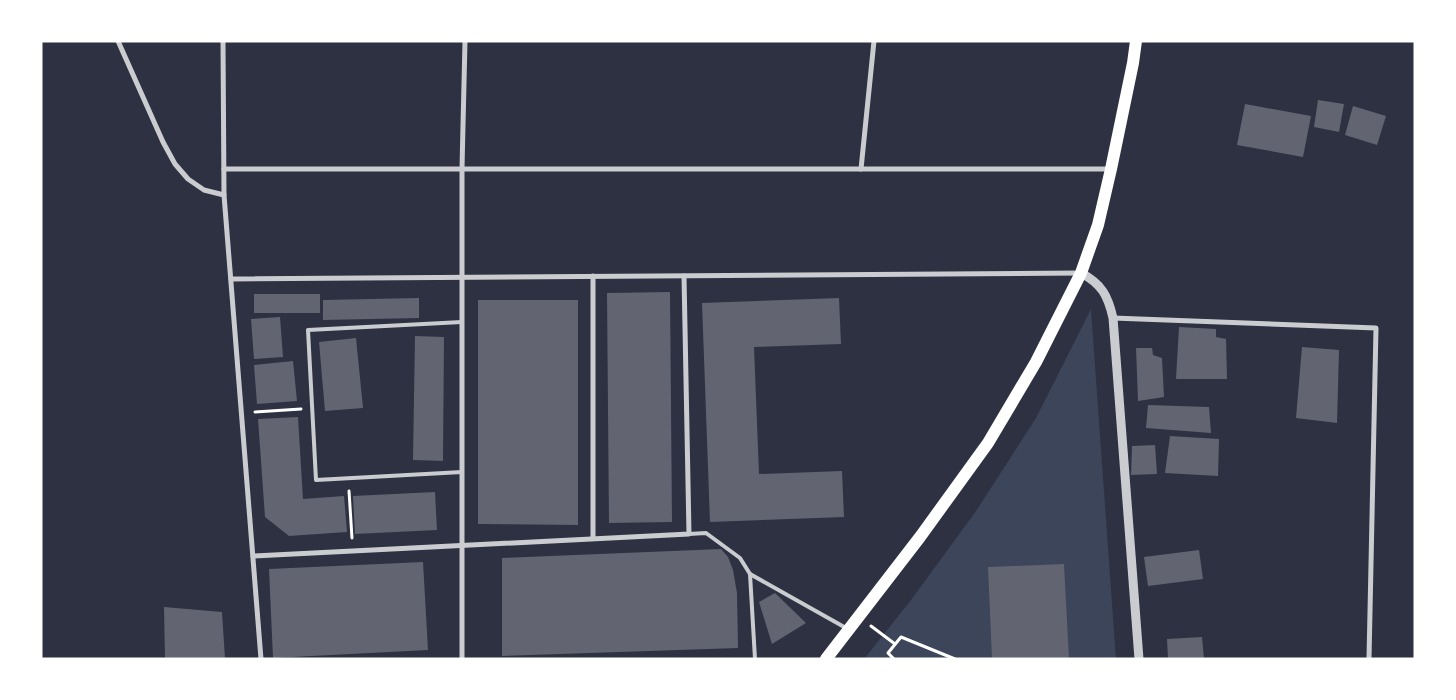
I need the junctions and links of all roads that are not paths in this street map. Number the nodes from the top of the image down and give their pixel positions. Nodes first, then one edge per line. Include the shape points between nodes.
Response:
1 (118, 41) edge
2 (223, 41) edge
3 (465, 41) edge
4 (874, 41) edge
5 (1136, 41) edge
6 (224, 168) junction
7 (462, 168) junction
8 (1112, 168) junction
9 (861, 169) junction
10 (224, 195) junction
11 (1081, 273) junction
12 (593, 276) junction
13 (684, 276) junction
14 (462, 277) junction
15 (231, 279) junction
16 (1113, 318) junction
17 (462, 322) junction
18 (462, 472) junction
19 (689, 534) junction
20 (593, 538) junction
21 (462, 545) junction
22 (253, 556) junction
23 (750, 574) junction
24 (849, 630) junction
25 (261, 659) edge
26 (462, 659) edge
27 (755, 659) edge
28 (826, 659) edge
29 (1139, 659) edge
30 (1369, 659) edge

1 - 10 street via 175,164 188,180 204,190
2 - 6 street
3 - 7 street
4 - 9 street
5 - 8 main road
6 - 7 street
6 - 10 street
7 - 9 street
7 - 14 street
8 - 9 street
8 - 11 main road via 1098,225
10 - 15 street
11 - 13 street
11 - 16 street via 1101,286
11 - 24 main road via 1036,362 988,443
12 - 13 street
12 - 14 street
12 - 20 street
13 - 19 street
14 - 15 street
14 - 17 street
15 - 22 street
16 - 29 street
16 - 30 street via 1376,328
17 - 18 street
17 - 18 lane via 308,330 316,480
18 - 21 street
19 - 20 street
19 - 23 lane via 706,533 740,558
20 - 21 street
21 - 22 street
21 - 26 street
22 - 25 street
23 - 24 lane
23 - 27 lane
24 - 28 main road

